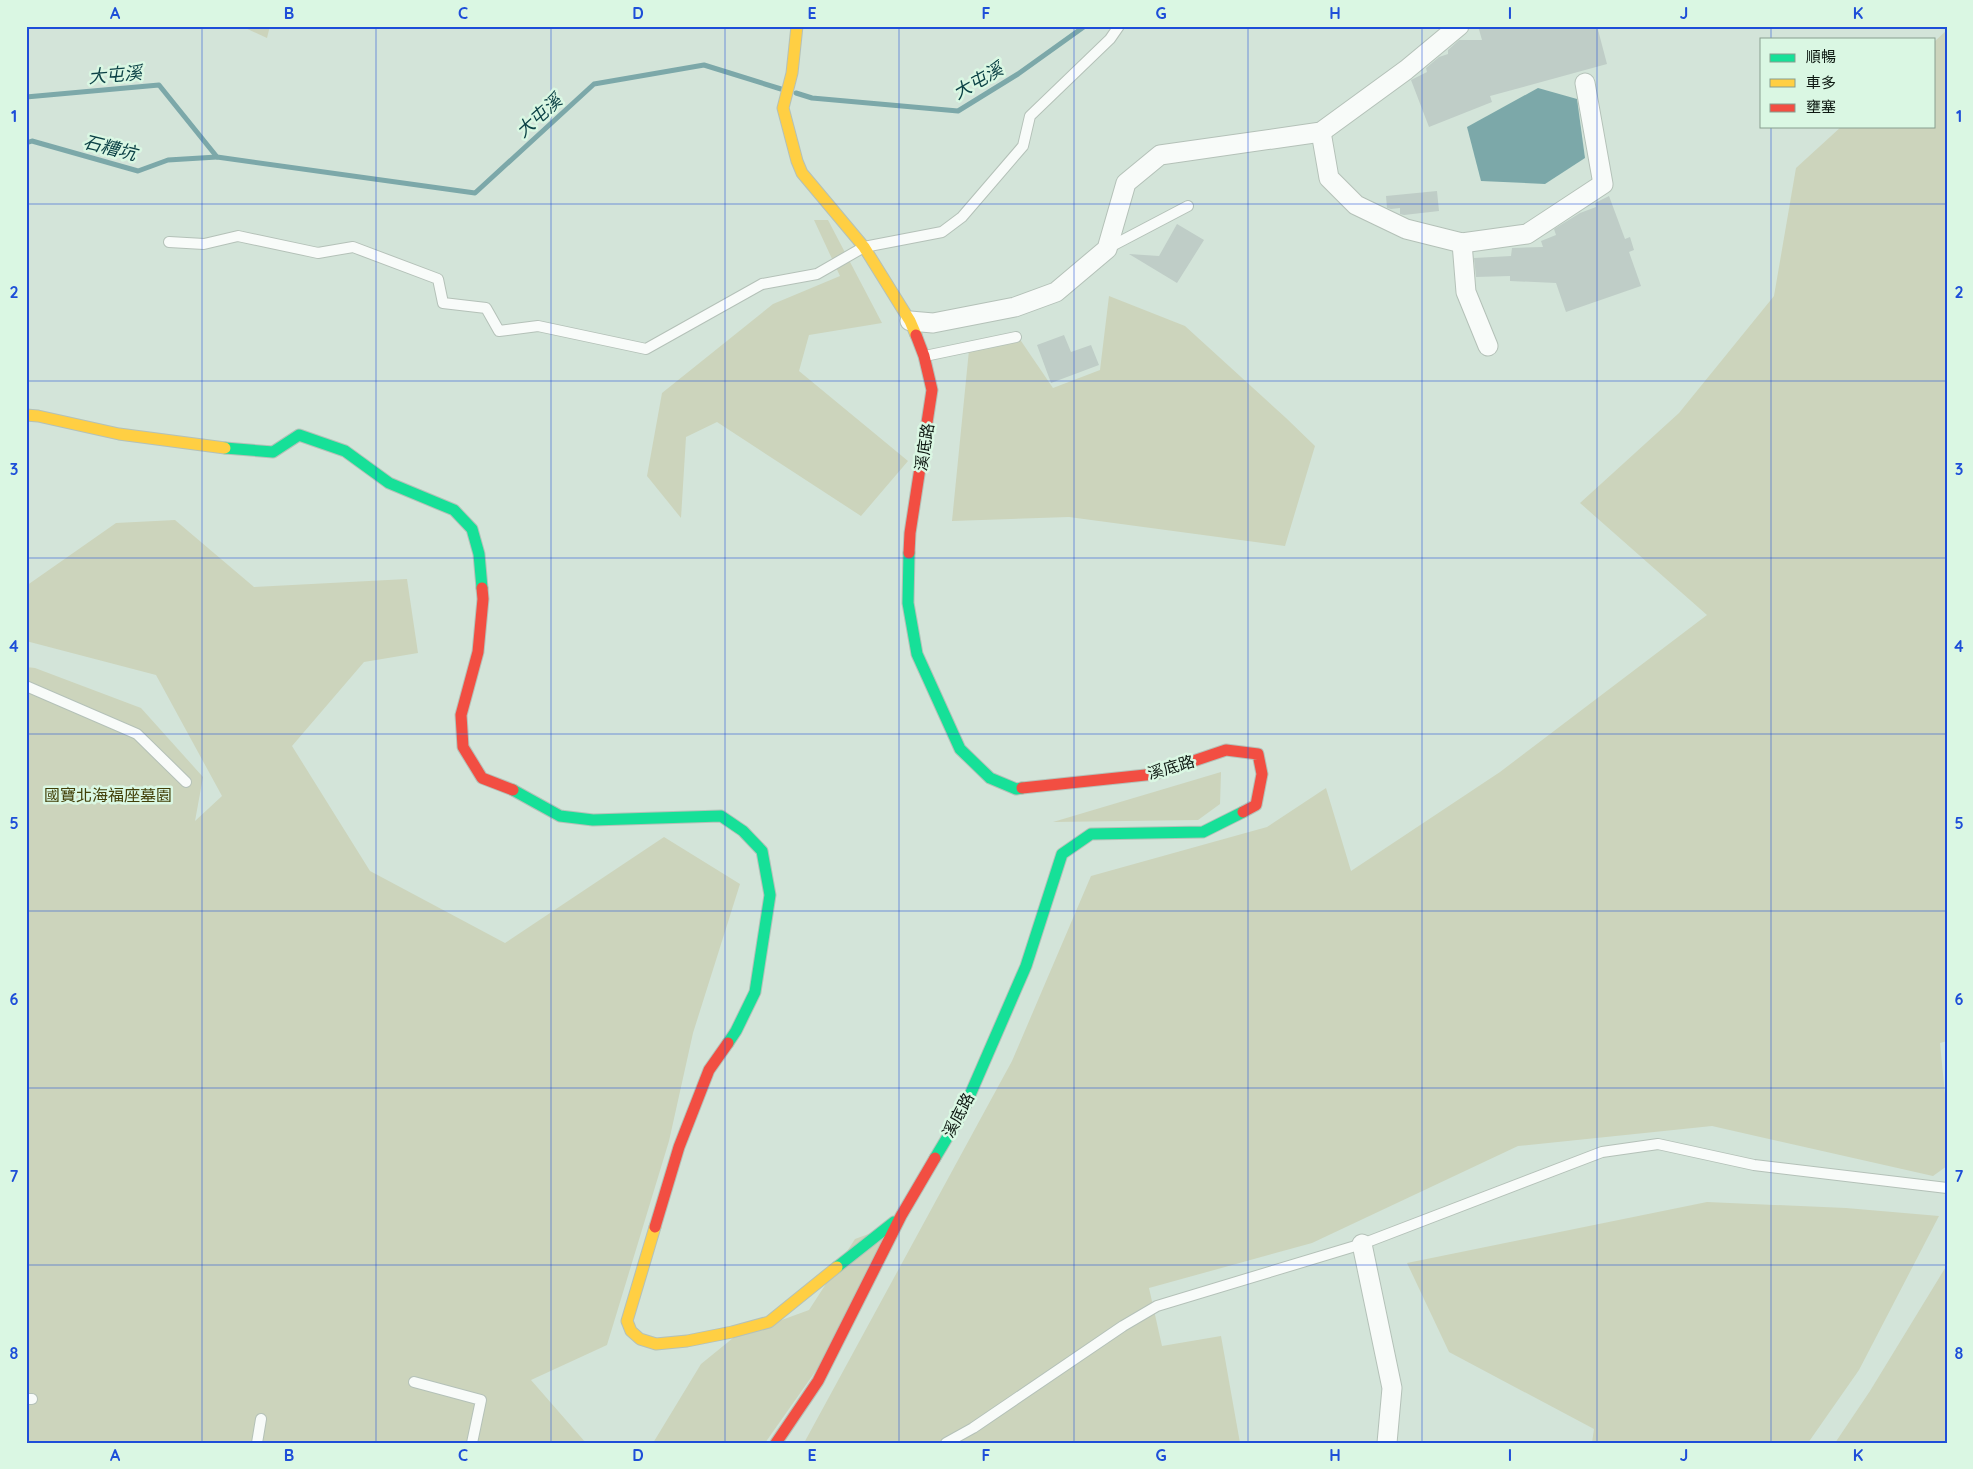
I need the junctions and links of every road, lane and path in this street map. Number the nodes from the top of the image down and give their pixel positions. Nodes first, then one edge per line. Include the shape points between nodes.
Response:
1 (797, 26) edge
2 (1119, 26) edge
3 (1459, 26) edge
4 (1585, 83) dead end
5 (1321, 132) junction
6 (1188, 206) dead end
7 (168, 242) dead end
8 (1462, 243) junction
9 (864, 247) junction
10 (1107, 249) junction
11 (910, 321) junction
12 (1016, 337) dead end
13 (1488, 346) dead end
14 (924, 356) junction
15 (26, 415) edge
16 (26, 686) edge
17 (186, 782) dead end
18 (1947, 1188) edge
19 (901, 1216) junction
20 (1362, 1244) junction
21 (414, 1382) dead end
22 (261, 1419) dead end
23 (257, 1443) edge
24 (472, 1443) edge
25 (776, 1443) edge
26 (946, 1443) edge
27 (1387, 1443) edge

1 - 9 street, 溪底路 via 792,73 783,108 796,161 802,173
2 - 9 lane via 1110,39 1030,116 1023,146 962,217 942,232
3 - 5 street via 1406,70
4 - 8 street via 1603,184 1527,234
5 - 8 street via 1330,178 1356,205 1406,229
5 - 10 street via 1160,155 1126,183
6 - 10 lane
7 - 9 lane via 204,244 238,236 318,252 353,247 438,279 443,303 486,308 499,331 538,326 646,348 762,284 817,274
8 - 13 street via 1466,292
9 - 11 street, 溪底路
10 - 11 street via 1056,292 1014,307 933,323
11 - 14 street, 溪底路
12 - 14 lane
14 - 19 street, 溪底路 via 932,390 910,533 908,604 917,654 960,748 990,778 1016,789 1155,774 1226,750 1258,754 1262,774 1256,805 1204,832 1091,834 1062,854 1026,966 963,1111
15 - 19 street via 119,434 244,452 273,452 299,435 345,451 390,483 454,510 472,529 479,554 483,599 478,652 461,715 463,747 482,778 560,816 594,820 721,816 743,831 762,851 770,894 755,992 736,1031 709,1070 678,1147 627,1321 631,1331 640,1339 656,1344 687,1341 769,1322
16 - 17 lane via 137,734
18 - 20 lane via 1754,1165 1658,1144 1602,1152
19 - 25 street, 溪底路 via 818,1382
20 - 26 lane via 1157,1306
20 - 27 street via 1392,1388
21 - 24 lane via 481,1400
22 - 23 lane

